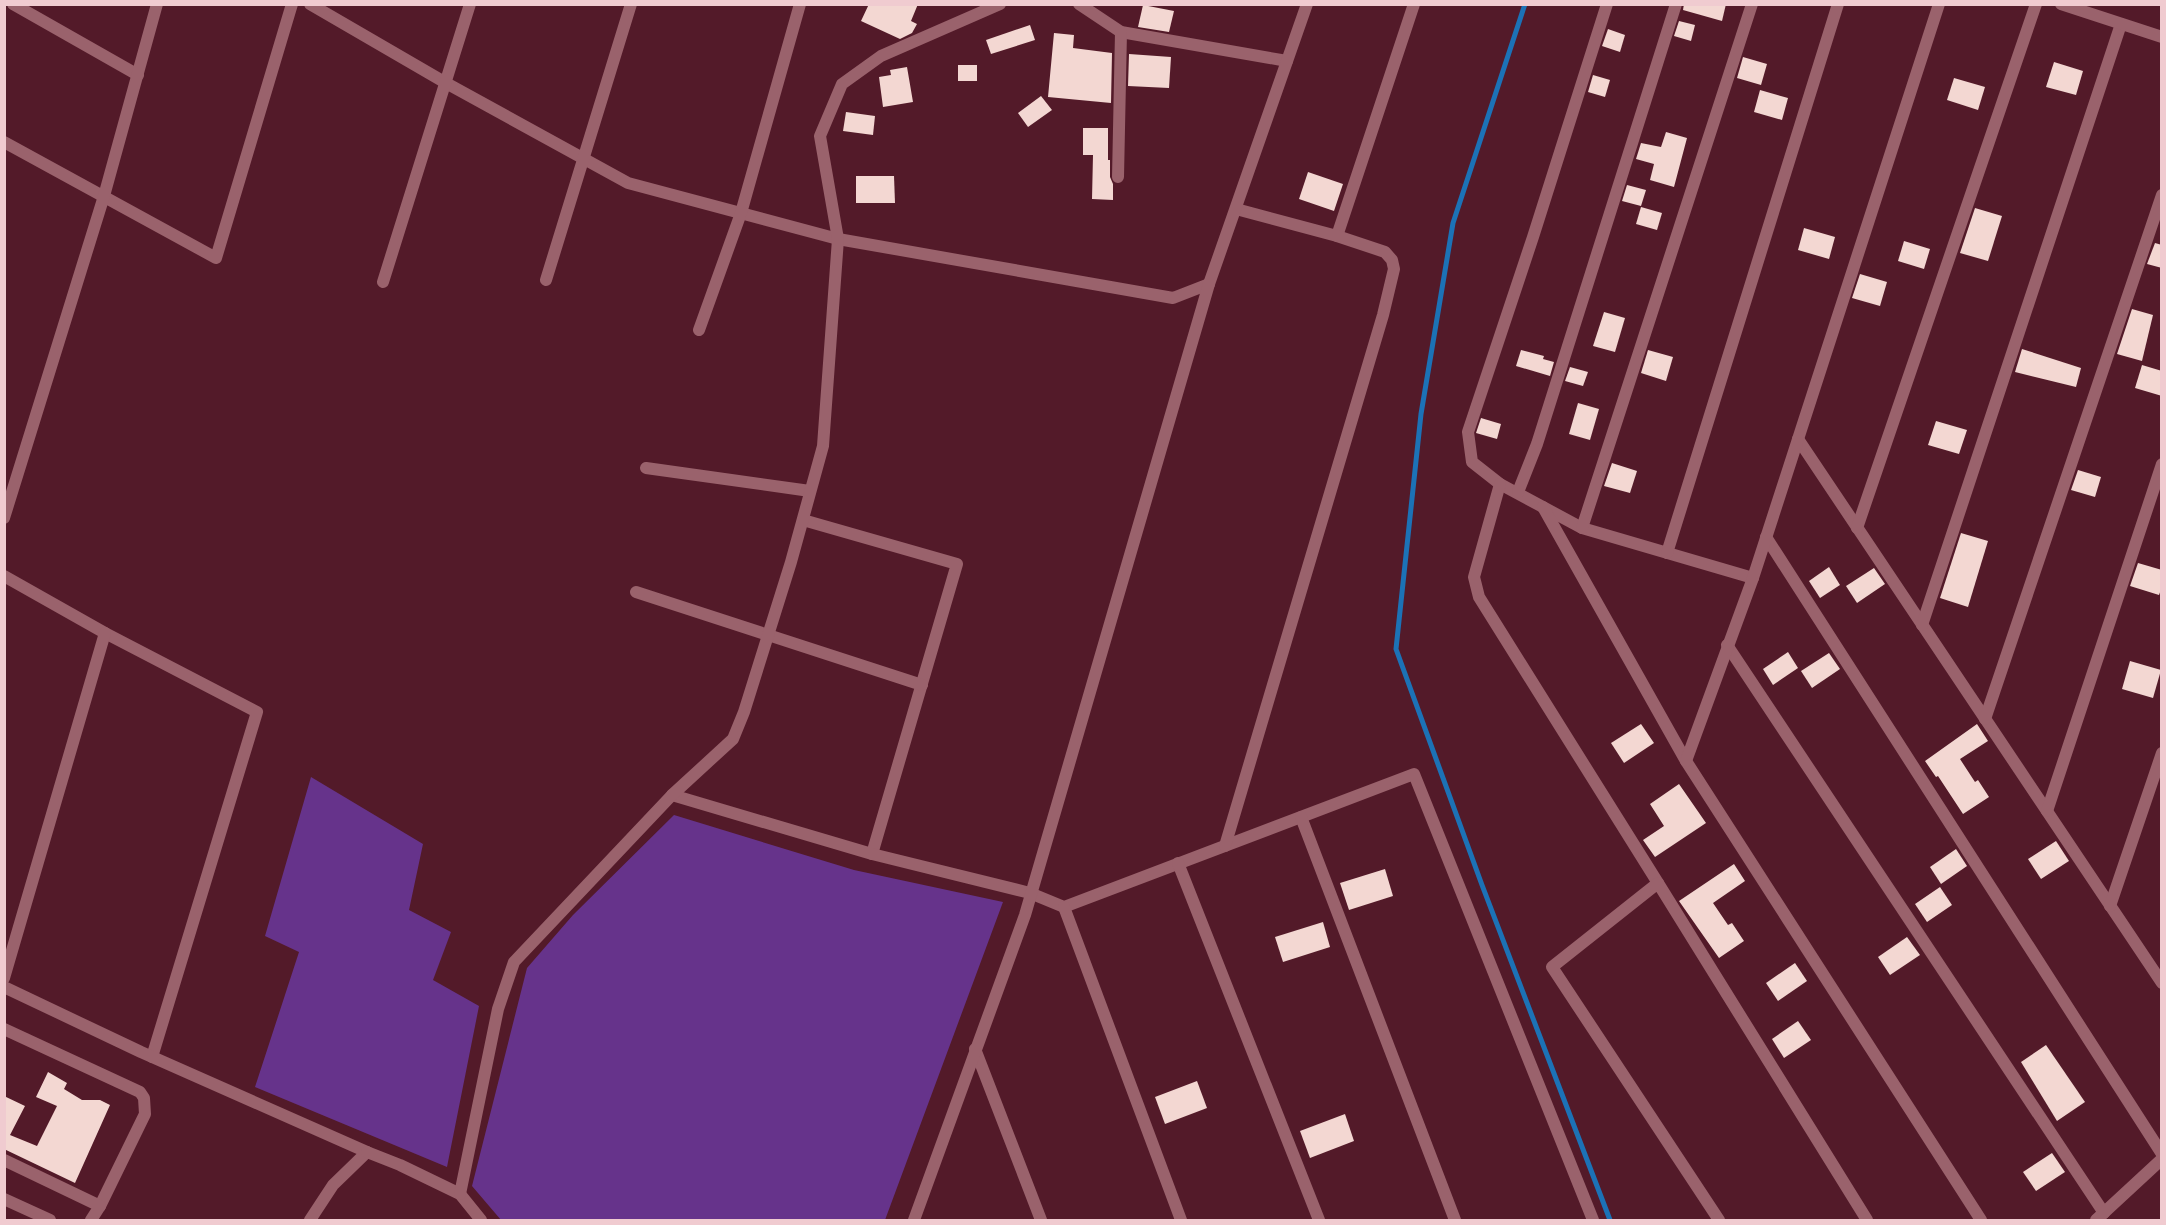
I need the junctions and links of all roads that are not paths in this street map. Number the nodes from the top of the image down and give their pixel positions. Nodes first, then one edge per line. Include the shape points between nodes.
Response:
1 (13, 4) edge
2 (157, 4) edge
3 (292, 4) edge
4 (310, 4) edge
5 (470, 4) edge
6 (631, 4) edge
7 (800, 4) edge
8 (1000, 4) edge
9 (1079, 4) edge
10 (1307, 4) edge
11 (1414, 4) edge
12 (1606, 4) edge
13 (1676, 4) edge
14 (1752, 4) edge
15 (1838, 4) edge
16 (1939, 4) edge
17 (2036, 4) edge
18 (2061, 4) edge
19 (2121, 24) junction
20 (1121, 32) junction
21 (2162, 37) edge
22 (1287, 61) junction
23 (138, 75) junction
24 (446, 83) junction
25 (4, 142) edge
26 (584, 159) junction
27 (1118, 177) dead end
28 (2162, 195) edge
29 (104, 196) junction
30 (1236, 209) junction
31 (741, 213) junction
32 (1337, 236) junction
33 (837, 238) junction
34 (546, 280) dead end
35 (383, 282) dead end
36 (1209, 284) junction
37 (699, 330) dead end
38 (1798, 439) junction
39 (2162, 464) edge
40 (646, 468) dead end
41 (1500, 484) junction
42 (810, 491) junction
43 (1518, 492) junction
44 (1543, 507) junction
45 (4, 518) edge
46 (803, 520) junction
47 (1582, 528) junction
48 (1857, 528) junction
49 (1766, 537) junction
50 (1666, 553) junction
51 (4, 576) edge
52 (1753, 578) junction
53 (636, 592) dead end
54 (1922, 625) junction
55 (105, 633) junction
56 (768, 635) junction
57 (1727, 645) junction
58 (922, 686) junction
59 (1985, 719) junction
60 (2162, 753) edge
61 (1686, 762) junction
62 (672, 795) junction
63 (2047, 811) junction
64 (1300, 817) junction
65 (1225, 846) junction
66 (872, 854) junction
67 (1178, 863) junction
68 (1658, 883) junction
69 (1030, 893) junction
70 (2110, 906) junction
71 (1064, 907) junction
72 (4, 978) edge
73 (2162, 983) edge
74 (4, 987) edge
75 (4, 1029) edge
76 (975, 1049) junction
77 (152, 1057) junction
78 (367, 1152) junction
79 (2162, 1154) edge
80 (2162, 1159) edge
81 (4, 1160) edge
82 (460, 1194) junction
83 (4, 1199) edge
84 (100, 1206) junction
85 (2100, 1217) edge
86 (50, 1221) edge
87 (91, 1221) edge
88 (310, 1221) edge
89 (481, 1221) edge
90 (914, 1221) edge
91 (1041, 1221) edge
92 (1181, 1221) edge
93 (1319, 1221) edge
94 (1455, 1221) edge
95 (1593, 1221) edge
96 (1719, 1221) edge
97 (1868, 1221) edge
98 (1982, 1221) edge

1 - 23 street
2 - 23 street
3 - 29 street via 216,258
4 - 24 street
5 - 24 street
6 - 26 street
7 - 31 street
8 - 33 street via 881,56 842,84 820,136
9 - 20 street
10 - 22 street
11 - 32 street
12 - 41 street via 1468,432 1472,462
13 - 43 street via 1537,444
14 - 47 street
15 - 50 street
16 - 38 street
17 - 48 street
18 - 19 street
19 - 21 street
19 - 54 street
20 - 22 street
20 - 27 street
22 - 30 street
23 - 29 street
24 - 26 street
24 - 35 street
25 - 29 street
26 - 31 street via 627,183
26 - 34 street
28 - 59 street
29 - 45 street
30 - 32 street
30 - 36 street
31 - 33 street
31 - 37 street
32 - 65 street via 1385,252 1394,269
33 - 36 street via 1173,298
33 - 42 street via 823,446
36 - 69 street
38 - 48 street
38 - 49 street
39 - 63 street
40 - 42 street
41 - 43 street
41 - 68 street via 1474,577 1479,597
42 - 46 street
43 - 44 street
44 - 47 street
44 - 61 street
46 - 56 street
46 - 58 street via 957,564
47 - 50 street
48 - 54 street
49 - 52 street
49 - 79 street
50 - 52 street
51 - 55 street
52 - 57 street
53 - 56 street
54 - 59 street
55 - 72 street
55 - 77 street via 257,712
56 - 58 street
56 - 62 street via 733,739
57 - 61 street
57 - 85 street
58 - 66 street
59 - 63 street
60 - 70 street
61 - 98 street
62 - 66 street
62 - 82 street via 514,962 498,1009
63 - 70 street
64 - 65 street
64 - 94 street
64 - 95 street via 1414,774
65 - 67 street
66 - 69 street
67 - 71 street
67 - 93 street
68 - 96 street via 1552,967
68 - 97 street
69 - 71 street
69 - 76 street
70 - 73 street
71 - 92 street
74 - 77 street
75 - 84 street via 140,1092 144,1098 145,1114
76 - 90 street
76 - 91 street
77 - 78 street
78 - 82 street
78 - 88 street via 333,1185
80 - 85 street
81 - 84 street
82 - 89 street
83 - 86 street
84 - 87 street

